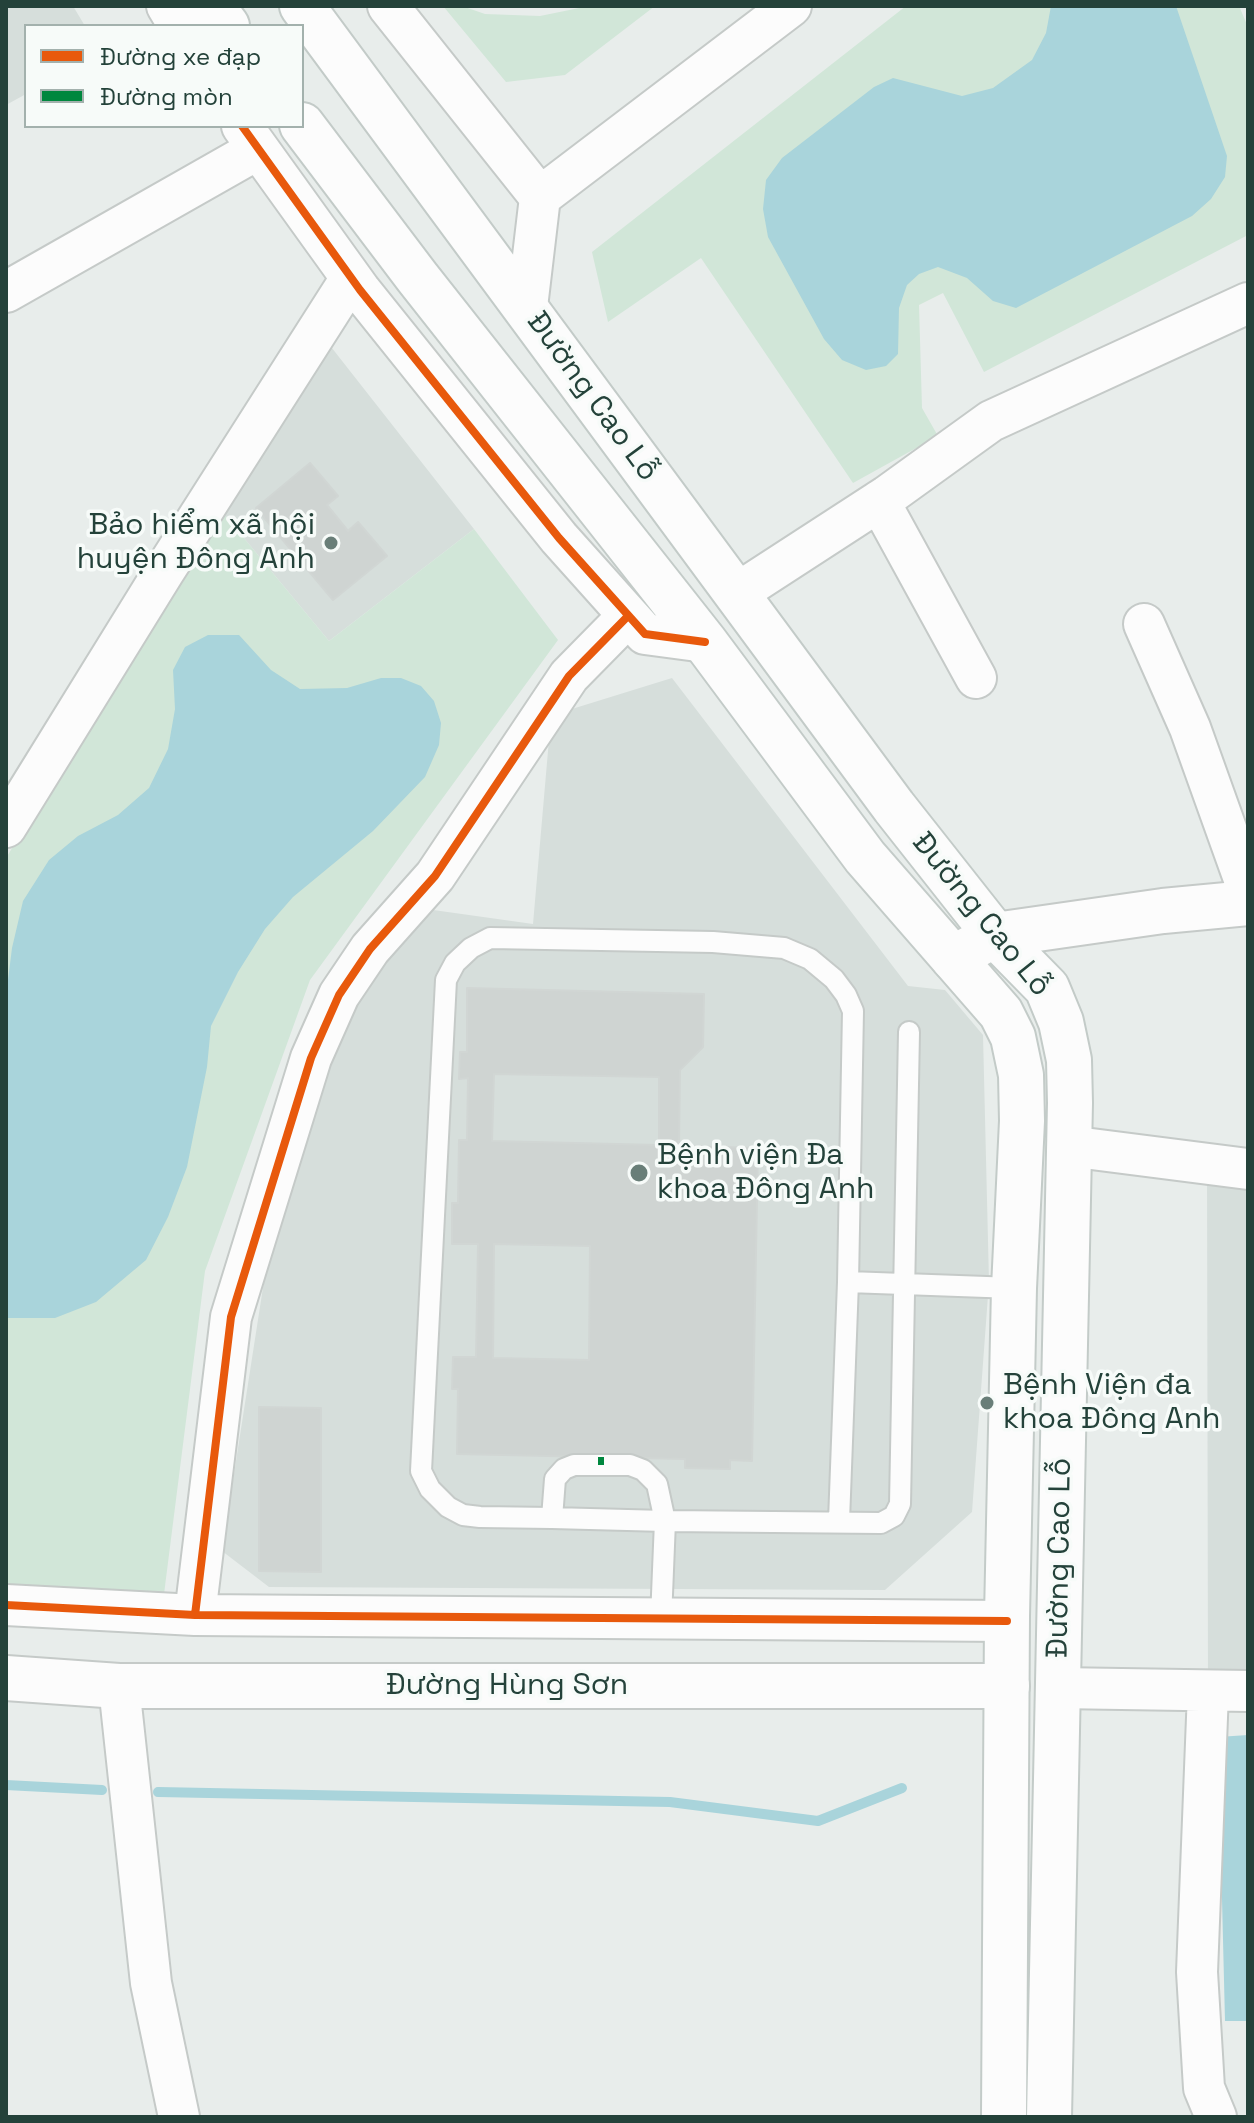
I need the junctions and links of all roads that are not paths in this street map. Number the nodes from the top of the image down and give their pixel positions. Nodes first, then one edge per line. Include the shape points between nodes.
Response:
1 (167, 6) edge
2 (212, 6) edge
3 (302, 6) edge
4 (388, 6) edge
5 (791, 6) edge
6 (178, 24) edge
7 (226, 24) edge
8 (304, 128) edge
9 (250, 138) edge
10 (540, 197) junction
11 (351, 278) junction
12 (6, 292) edge
13 (1248, 303) edge
14 (527, 307) junction
15 (504, 386) junction
16 (464, 419) junction
17 (879, 501) junction
18 (736, 594) junction
19 (628, 616) junction
20 (1144, 624) dead end
21 (705, 642) junction
22 (976, 678) dead end
23 (6, 827) edge
24 (1248, 890) edge
25 (1248, 903) edge
26 (995, 935) junction
27 (953, 958) junction
28 (909, 1032) dead end
29 (1068, 1146) junction
30 (1248, 1169) edge
31 (848, 1282) junction
32 (904, 1284) junction
33 (1014, 1288) junction
34 (552, 1518) junction
35 (665, 1521) junction
36 (839, 1521) junction
37 (6, 1605) edge
38 (195, 1615) junction
39 (661, 1619) junction
40 (1007, 1621) junction
41 (6, 1678) edge
42 (119, 1686) junction
43 (1007, 1686) junction
44 (1058, 1688) junction
45 (1248, 1691) edge
46 (1208, 1692) junction
47 (179, 2117) edge
48 (1004, 2117) edge
49 (1049, 2117) edge
50 (1216, 2117) edge

1 - 6 street
2 - 7 main road
3 - 14 main road, Đường Cao Lỗ
4 - 10 street
5 - 10 street
8 - 15 main road, Đường Cao Lỗ
9 - 11 street
9 - 12 street
10 - 14 street
11 - 16 street
11 - 23 street
13 - 17 street via 991,421
14 - 18 main road, Đường Cao Lỗ
15 - 16 street
15 - 21 main road, Đường Cao Lỗ
16 - 19 street
17 - 18 street
17 - 22 street
18 - 26 main road, Đường Cao Lỗ
19 - 21 street via 645,634
19 - 38 street via 569,676 435,876 370,949 339,995 311,1058 231,1317
20 - 24 street via 1190,728
21 - 27 main road, Đường Cao Lỗ via 865,857
25 - 26 main road
26 - 27 main road
26 - 29 main road, Đường Cao Lỗ via 1047,988 1061,1022 1069,1060
27 - 33 main road, Đường Cao Lỗ via 1001,1013 1013,1037 1021,1075
28 - 32 lane
29 - 30 street
29 - 44 main road, Đường Cao Lỗ
31 - 32 lane
31 - 34 lane via 853,1011 834,979 810,959 784,948 727,943 490,938 471,948 446,980 421,1471 430,1489 463,1515
31 - 36 lane
32 - 33 lane
32 - 36 lane via 900,1504 894,1516 881,1523
33 - 40 main road, Đường Cao Lỗ
34 - 35 lane
34 - 35 lane via 555,1479 564,1469 630,1465 657,1484
35 - 36 lane
35 - 39 lane
37 - 38 street
38 - 39 street
39 - 40 street
40 - 43 main road, Đường Cao Lỗ
41 - 42 main road, Đường Hùng Sơn
42 - 43 main road, Đường Hùng Sơn
42 - 47 street via 151,1983
43 - 48 main road, Đường Cao Lỗ
44 - 46 street
44 - 49 main road, Đường Cao Lỗ
45 - 46 street
46 - 50 street via 1197,1972 1204,2088

